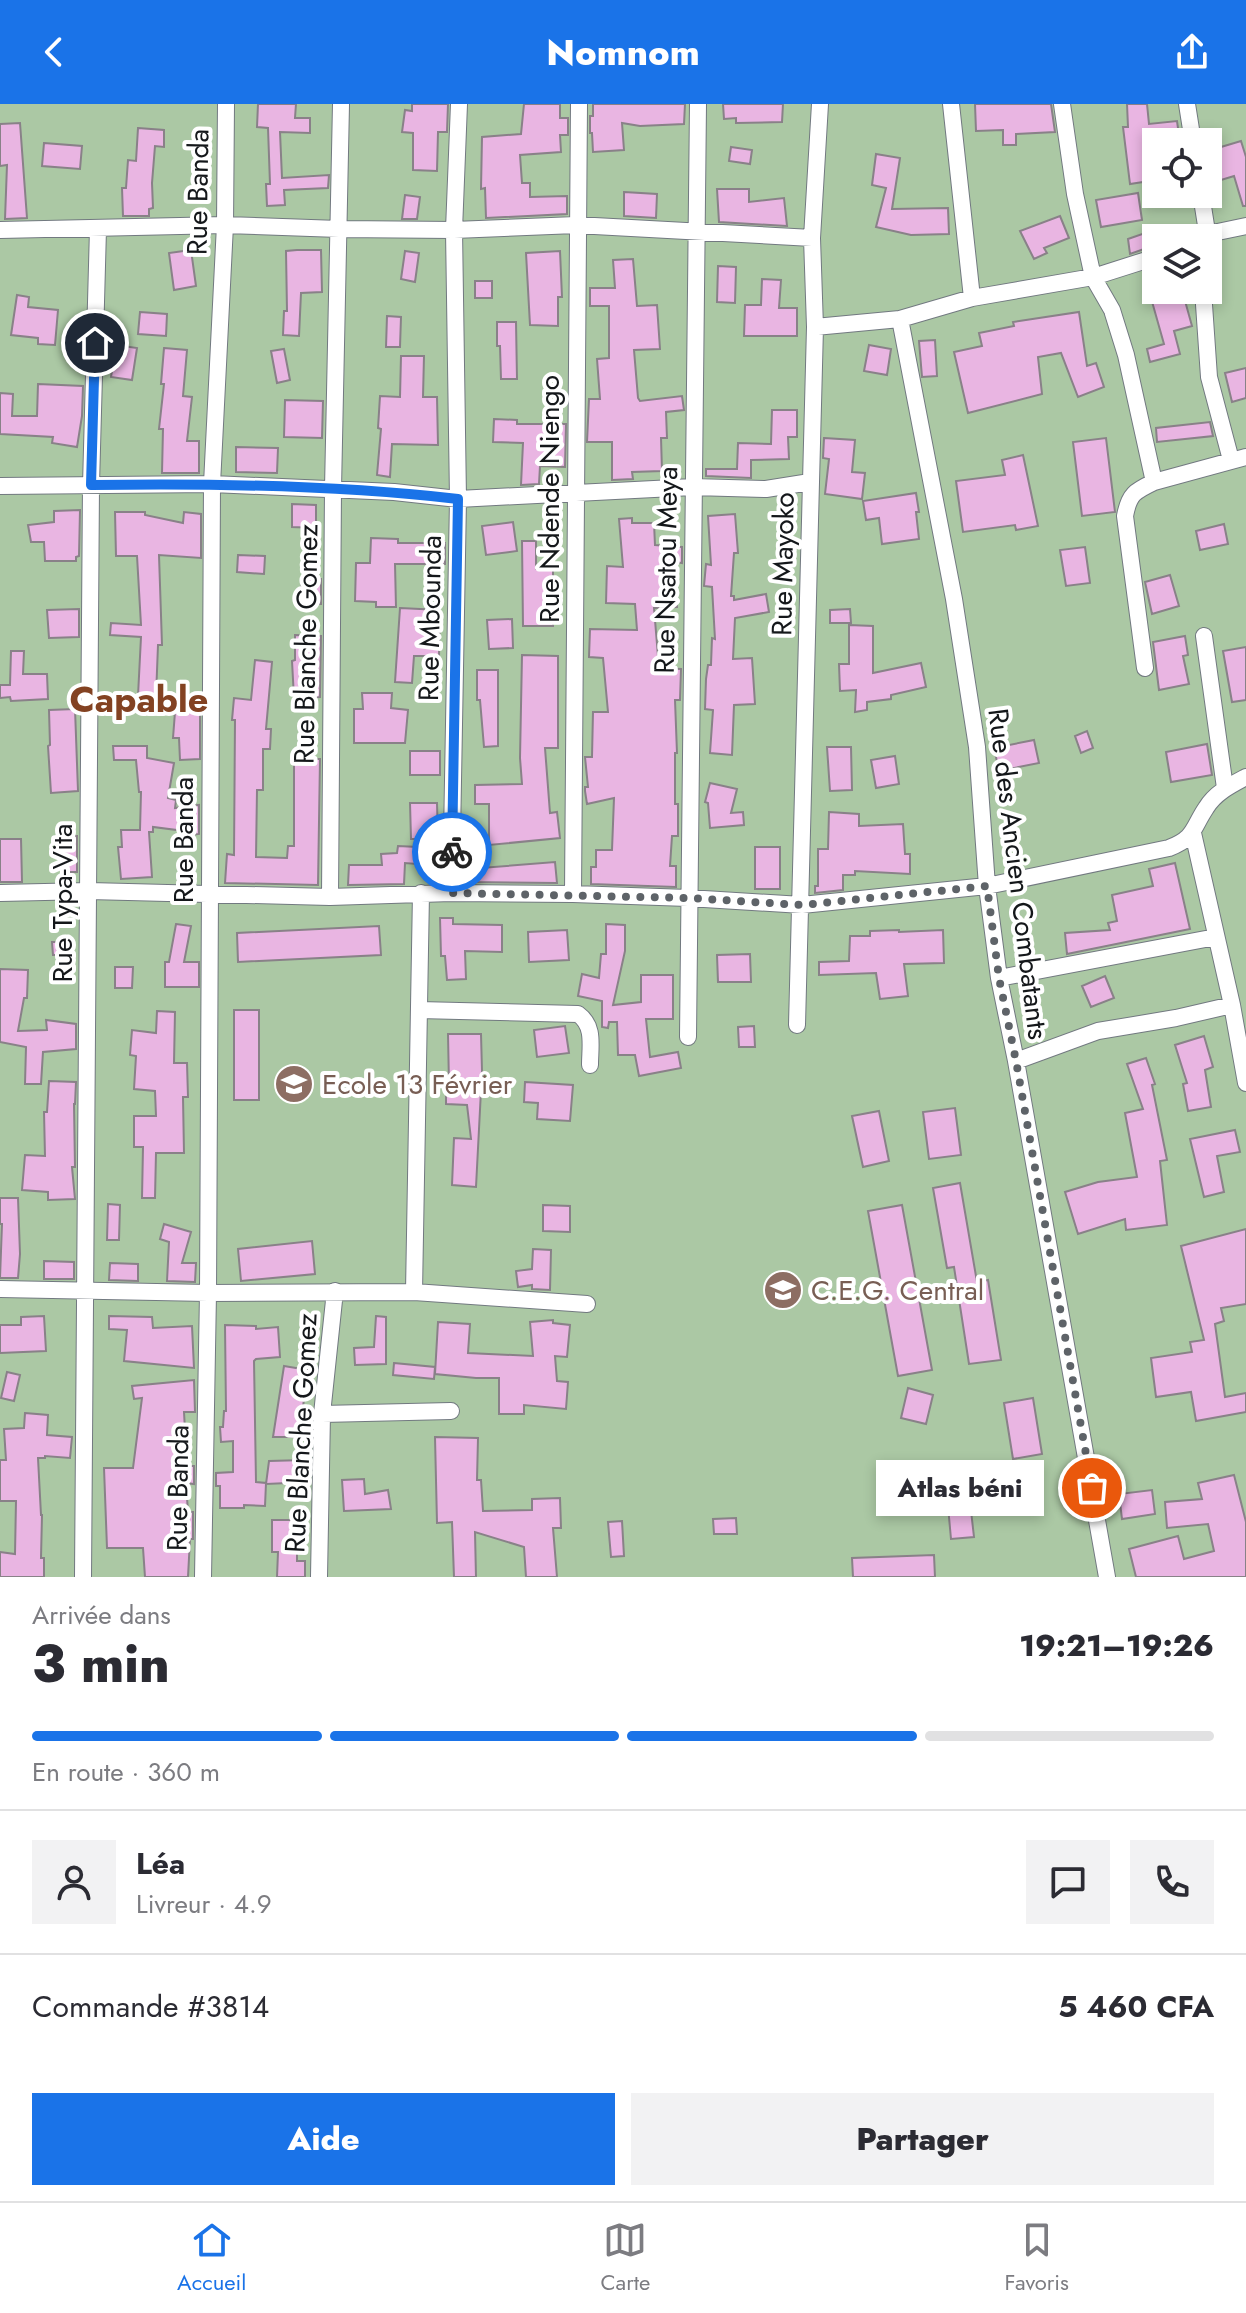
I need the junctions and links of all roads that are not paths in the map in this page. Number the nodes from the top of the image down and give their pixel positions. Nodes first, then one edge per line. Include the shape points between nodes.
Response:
1 (226, 104) edge
2 (341, 104) edge
3 (459, 104) edge
4 (579, 104) edge
5 (698, 104) edge
6 (820, 104) edge
7 (951, 104) edge
8 (1062, 104) edge
9 (1187, 104) edge
10 (1191, 128) edge
11 (225, 225) junction
12 (576, 225) junction
13 (1246, 226) edge
14 (98, 229) junction
15 (339, 229) junction
16 (0, 230) edge
17 (454, 230) junction
18 (697, 231) junction
19 (1222, 232) edge
20 (812, 238) junction
21 (1142, 261) edge
22 (1093, 277) junction
23 (972, 298) junction
24 (1204, 304) edge
25 (900, 319) junction
26 (815, 327) junction
27 (1238, 458) edge
28 (810, 482) junction
29 (1154, 482) junction
30 (212, 484) junction
31 (91, 485) junction
32 (0, 486) edge
33 (693, 487) junction
34 (333, 489) junction
35 (576, 493) junction
36 (458, 499) junction
37 (1204, 636) dead end
38 (1145, 668) dead end
39 (1246, 777) edge
40 (1225, 788) junction
41 (1193, 833) junction
42 (987, 886) junction
43 (89, 891) junction
44 (0, 893) edge
45 (421, 893) junction
46 (451, 893) junction
47 (573, 894) junction
48 (208, 895) junction
49 (330, 897) junction
50 (688, 898) junction
51 (802, 905) junction
52 (1216, 937) junction
53 (999, 978) junction
54 (1232, 1005) junction
55 (419, 1010) junction
56 (797, 1025) dead end
57 (688, 1037) dead end
58 (1016, 1061) junction
59 (590, 1065) dead end
60 (1246, 1083) edge
61 (0, 1289) edge
62 (85, 1289) junction
63 (335, 1291) junction
64 (414, 1292) junction
65 (208, 1293) junction
66 (587, 1304) dead end
67 (451, 1411) dead end
68 (322, 1414) junction
69 (83, 1577) edge
70 (203, 1577) edge
71 (319, 1577) edge
72 (1107, 1577) edge

1 - 11 street, Rue Banda
2 - 15 street, Rue Blanche Gomez
3 - 17 street, Rue Mbounda
4 - 12 street, Rue Ndende Niengo
5 - 18 street, Rue Nsatou Meya
6 - 20 street, Rue Mayoko
7 - 23 street
8 - 22 street
9 - 10 street
11 - 14 street
11 - 15 street
11 - 30 street, Rue Banda
12 - 17 street
12 - 18 street
12 - 35 street, Rue Ndende Niengo
13 - 19 street
14 - 16 street
14 - 31 street, Rue Typa-Vita
15 - 17 street
15 - 34 street, Rue Blanche Gomez
17 - 36 street, Rue Mbounda
18 - 20 street
18 - 33 street, Rue Nsatou Meya
20 - 26 street, Rue Mayoko
21 - 22 street
22 - 23 street
22 - 29 street via 1112,310 1126,355
23 - 25 street
24 - 27 street via 1209,377
25 - 26 street
25 - 42 street, Rue des Ancien Combatants via 975,732
26 - 28 street, Rue Mayoko
27 - 29 street
28 - 33 street via 766,489
28 - 51 street, Rue Mayoko
29 - 38 street via 1136,491 1125,516
30 - 31 street
30 - 34 street
30 - 48 street, Rue Banda
31 - 32 street
31 - 43 street, Rue Typa-Vita
33 - 35 street
33 - 50 street, Rue Nsatou Meya
34 - 36 street
34 - 49 street, Rue Blanche Gomez
35 - 36 street
35 - 47 street, Rue Ndende Niengo
36 - 46 street, Rue Mbounda
37 - 40 street
39 - 40 street
40 - 41 street via 1207,805
41 - 42 street via 1169,848
41 - 52 street
42 - 51 street
42 - 53 street, Rue des Ancien Combatants
43 - 44 street
43 - 48 street
43 - 62 street, Rue Typa-Vita
45 - 46 street
45 - 49 street
45 - 55 street
46 - 47 street
47 - 50 street
48 - 49 street
48 - 65 street, Rue Banda
50 - 51 street
50 - 57 street, Rue Nsatou Meya
51 - 56 street, Rue Mayoko
52 - 53 street
52 - 54 street
53 - 58 street, Rue des Ancien Combatants
54 - 58 street via 1098,1031
54 - 60 street
55 - 59 street via 578,1014 590,1027
55 - 64 street
58 - 72 street, Rue des Ancien Combatants
61 - 62 street
62 - 65 street
62 - 69 street, Rue Typa-Vita
63 - 64 street
63 - 65 street
63 - 68 street, Rue Blanche Gomez
64 - 66 street
65 - 70 street, Rue Banda
67 - 68 street
68 - 71 street, Rue Blanche Gomez

